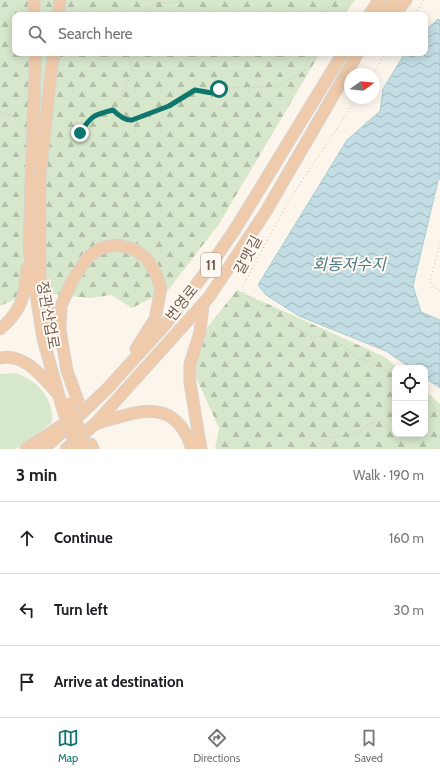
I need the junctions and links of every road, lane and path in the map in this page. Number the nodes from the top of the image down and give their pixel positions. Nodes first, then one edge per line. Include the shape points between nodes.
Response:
1 (34, 0) edge
2 (60, 0) edge
3 (182, 0) edge
4 (332, 0) edge
5 (374, 0) edge
6 (379, 0) edge
7 (394, 0) edge
8 (406, 0) edge
9 (423, 0) edge
10 (34, 12) edge
11 (58, 12) edge
12 (140, 12) edge
13 (326, 12) edge
14 (368, 12) edge
15 (371, 12) edge
16 (384, 12) edge
17 (396, 12) edge
18 (414, 12) edge
19 (35, 56) edge
20 (54, 56) edge
21 (128, 56) edge
22 (309, 56) edge
23 (341, 56) edge
24 (356, 56) edge
25 (363, 56) edge
26 (384, 56) edge
27 (377, 68) edge
28 (337, 90) junction
29 (353, 104) edge
30 (113, 110) junction
31 (0, 112) edge
32 (25, 126) dead end
33 (48, 134) dead end
34 (440, 244) edge
35 (29, 249) junction
36 (440, 291) edge
37 (43, 295) junction
38 (203, 304) junction
39 (0, 329) edge
40 (0, 358) edge
41 (67, 371) junction
42 (120, 376) junction
43 (392, 376) edge
44 (60, 396) junction
45 (428, 399) edge
46 (70, 405) junction
47 (82, 412) junction
48 (440, 416) edge
49 (95, 424) junction
50 (89, 448) edge
51 (26, 449) edge
52 (44, 449) edge
53 (66, 449) edge
54 (76, 449) edge
55 (192, 449) edge
56 (201, 449) edge
57 (313, 449) edge
58 (403, 449) edge

1 - 10 highway
2 - 11 highway
3 - 12 path via 171,4 158,2
4 - 13 path
5 - 14 highway
6 - 15 highway
7 - 16 highway
8 - 17 highway
9 - 18 path
19 - 35 highway, 정관산업로, bridge
20 - 37 highway, 정관산업로, bridge via 40,176 40,273
21 - 30 path via 133,71
22 - 30 path via 304,72 276,86 222,88 212,93 195,90 169,106 128,121
23 - 42 highway, 번영로 / 11 via 234,231 164,326
24 - 28 highway, 번영로 / 11
25 - 28 highway, 번영로 / 11
26 - 27 path
28 - 38 highway, 번영로 / 11 via 265,212
29 - 43 path, 갈맷길 via 289,200 242,288 251,300 272,309 297,329 311,337 321,336 344,346 358,359 373,362
30 - 33 path via 97,114 88,120 80,133 65,139
31 - 32 path via 12,116
34 - 36 path via 430,280
35 - 39 highway via 21,303 10,320
35 - 44 highway, 정관산업로 via 43,339
37 - 41 highway
37 - 46 highway, 정관산업로 via 50,336
38 - 49 highway, 번영로 / 11
38 - 56 highway via 200,332 190,364 190,383
40 - 44 highway via 26,363
41 - 42 highway via 60,330 61,306 72,281 88,258 101,248 116,245 134,249 147,259 161,288 155,319
41 - 46 highway
42 - 47 highway, 번영로 / 11
44 - 46 highway, 정관산업로
45 - 48 path
46 - 50 highway
46 - 54 highway, bridge
47 - 51 highway
47 - 52 highway, 번영로 / 11
49 - 53 highway, 번영로 / 11
49 - 55 highway via 138,411 152,410 178,423 187,435
57 - 58 path via 328,438 357,433 371,423 381,420

